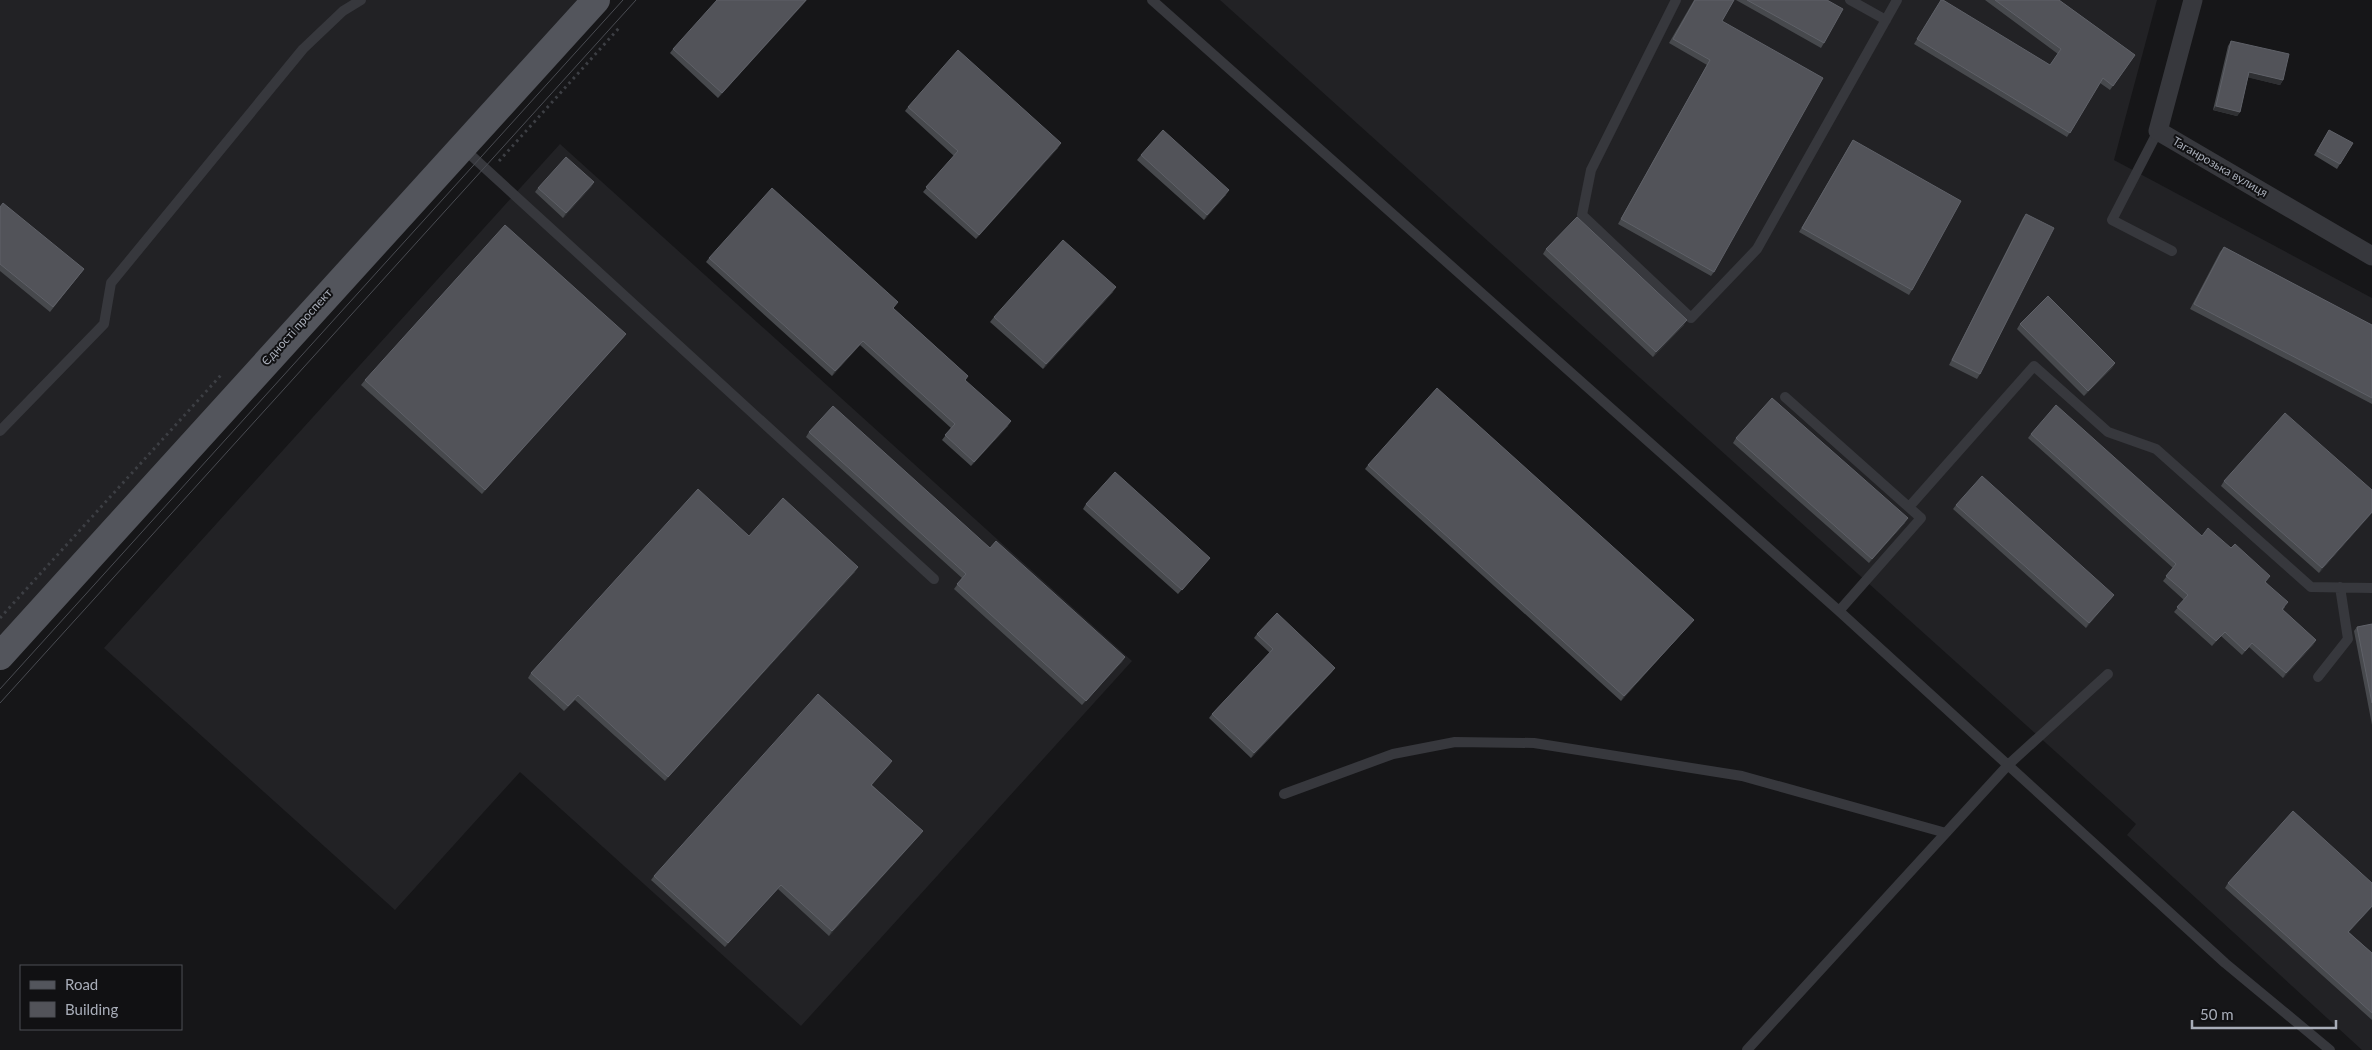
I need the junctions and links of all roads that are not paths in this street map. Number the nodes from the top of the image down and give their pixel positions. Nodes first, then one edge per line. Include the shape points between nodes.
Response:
1 (361, 0) edge
2 (596, 0) edge
3 (1152, 0) edge
4 (1676, 0) edge
5 (1850, 0) edge
6 (1897, 0) edge
7 (2193, 0) edge
8 (1886, 20) junction
9 (2158, 131) junction
10 (461, 146) junction
11 (2172, 251) dead end
12 (2372, 256) edge
13 (1785, 397) dead end
14 (0, 431) edge
15 (1908, 507) junction
16 (934, 579) dead end
17 (2340, 587) junction
18 (2372, 588) edge
19 (1839, 611) junction
20 (0, 656) edge
21 (2108, 674) dead end
22 (2318, 678) dead end
23 (2008, 764) junction
24 (1284, 794) dead end
25 (1946, 833) junction
26 (1747, 1050) edge
27 (2330, 1050) edge

1 - 14 lane via 343,11 303,49 111,284 104,324
2 - 10 main road, Єдності проспект
3 - 19 lane
4 - 8 lane via 1591,170 1582,215 1692,318 1757,249
5 - 8 lane
6 - 8 lane
7 - 9 street, Таганрозька вулиця
9 - 11 lane via 2112,220
9 - 12 street, Таганрозька вулиця
10 - 16 lane
10 - 20 main road, Єдності проспект
13 - 15 lane
15 - 17 lane via 2034,366 2108,432 2156,449 2311,587
15 - 19 lane via 1921,518
17 - 18 lane
17 - 22 lane via 2348,639
19 - 23 lane
21 - 23 lane
23 - 25 lane
23 - 27 lane via 2225,962
24 - 25 lane via 1393,754 1455,742 1534,743 1742,776
25 - 26 lane

